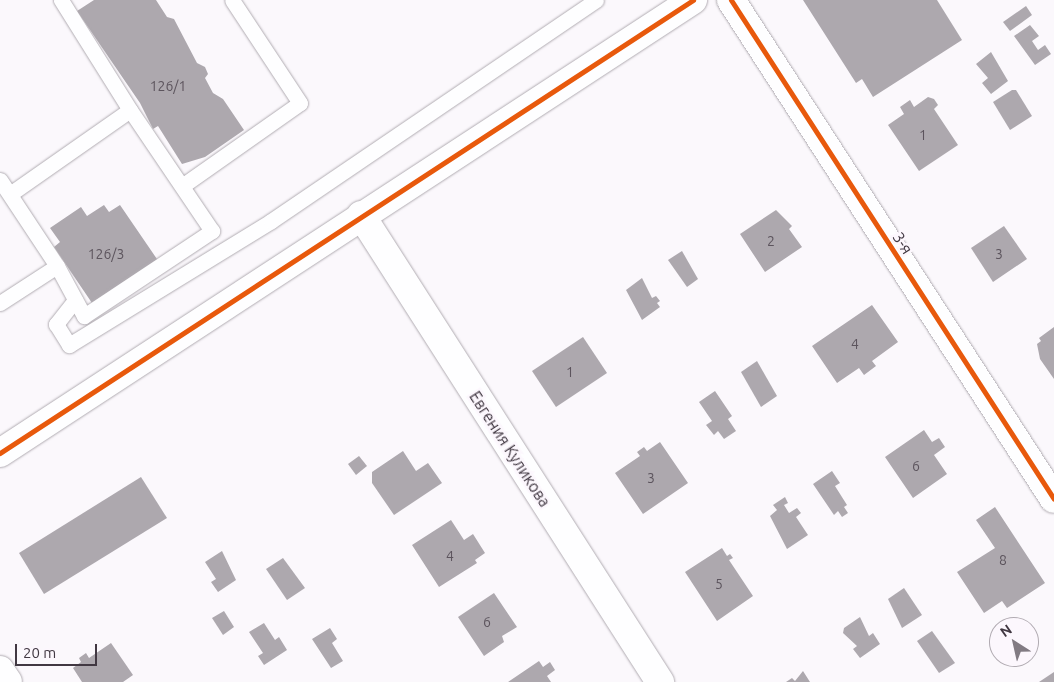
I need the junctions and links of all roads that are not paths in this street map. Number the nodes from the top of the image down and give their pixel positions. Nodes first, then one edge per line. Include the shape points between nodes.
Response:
1 (61, 0) edge
2 (232, 0) edge
3 (596, 0) edge
4 (693, 0) edge
5 (731, 0) edge
6 (130, 110) junction
7 (0, 180) edge
8 (182, 186) junction
9 (10, 194) junction
10 (361, 215) junction
11 (57, 266) junction
12 (75, 300) junction
13 (0, 303) edge
14 (0, 453) edge
15 (1054, 499) edge
16 (0, 670) edge
17 (8, 682) edge
18 (660, 682) edge

1 - 6 lane
2 - 8 lane via 300,103
3 - 12 lane via 271,221 69,345 56,324
4 - 10 street
5 - 15 street, 3-я
6 - 8 lane
6 - 9 lane
7 - 9 lane
8 - 12 lane via 212,231 84,316
9 - 11 lane
10 - 14 street
10 - 18 street, Евгения Куликова
11 - 12 lane
11 - 13 lane
16 - 17 street

